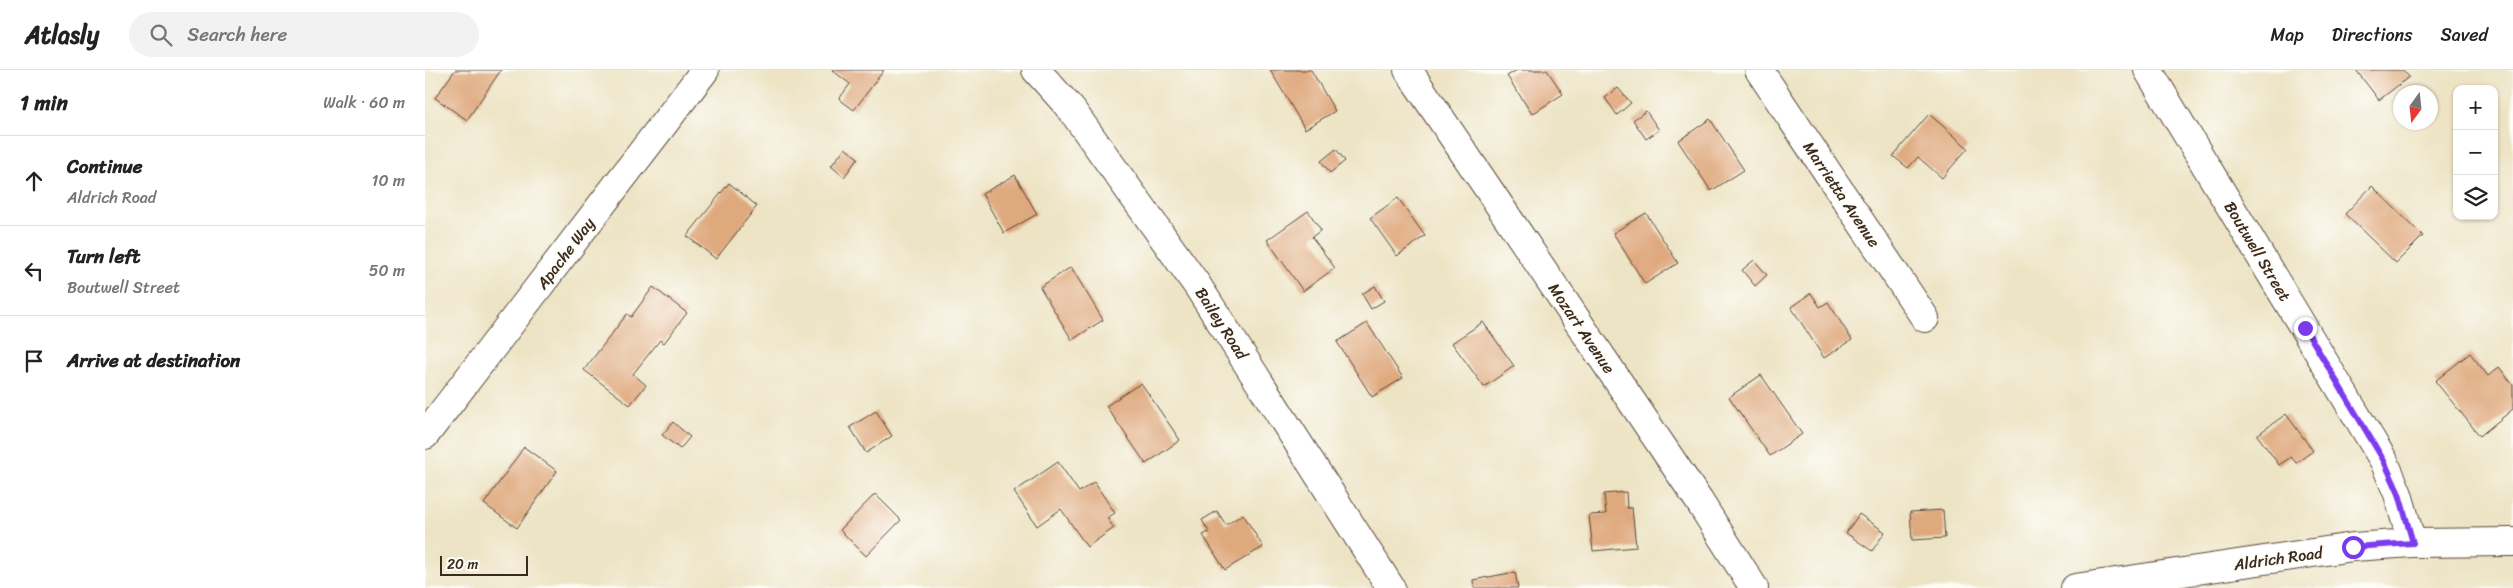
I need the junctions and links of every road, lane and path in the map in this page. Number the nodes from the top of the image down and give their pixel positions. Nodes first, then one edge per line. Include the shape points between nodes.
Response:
1 (705, 70) edge
2 (1036, 70) edge
3 (1408, 70) edge
4 (1759, 70) edge
5 (2148, 70) edge
6 (1925, 318) dead end
7 (425, 435) edge
8 (2513, 542) edge
9 (2413, 543) junction
10 (1391, 588) edge
11 (1754, 588) edge
12 (2075, 588) edge

1 - 7 street, Apache Way
2 - 10 street, Bailey Road via 1076,116 1197,285
3 - 11 street, Mozart Avenue
4 - 6 street, Marrietta Avenue
5 - 9 street, Boutwell Street via 2384,461 2399,494
8 - 9 street, Aldrich Road
9 - 12 street, Aldrich Road via 2353,547

